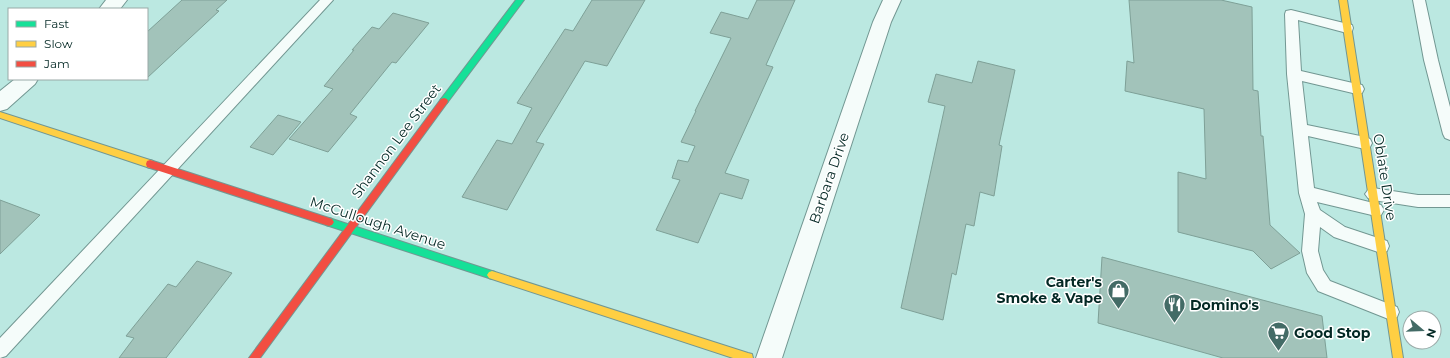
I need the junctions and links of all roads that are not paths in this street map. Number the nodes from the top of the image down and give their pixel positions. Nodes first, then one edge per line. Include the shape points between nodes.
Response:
1 (118, 0) edge
2 (327, 0) edge
3 (520, 0) edge
4 (892, 0) edge
5 (1343, 0) edge
6 (1418, 0) edge
7 (1290, 7) edge
8 (109, 8) edge
9 (1347, 28) junction
10 (1294, 74) junction
11 (27, 80) edge
12 (1357, 89) junction
13 (0, 103) edge
14 (0, 115) edge
15 (1300, 129) junction
16 (1450, 134) edge
17 (1365, 142) junction
18 (168, 170) junction
19 (1307, 193) junction
20 (1373, 194) junction
21 (1450, 201) edge
22 (1376, 210) junction
23 (1313, 214) junction
24 (348, 229) junction
25 (1381, 246) junction
26 (1391, 312) junction
27 (0, 350) edge
28 (254, 358) edge
29 (748, 358) edge
30 (769, 358) edge
31 (1398, 358) edge

1 - 8 street
2 - 18 lane
3 - 24 street, Shannon Lee Street
4 - 30 street, Barbara Drive via 882,22
5 - 9 street, Oblate Drive
6 - 16 lane
7 - 9 lane
7 - 10 lane
9 - 12 street, Oblate Drive
10 - 12 lane
10 - 15 lane
11 - 13 street
12 - 17 street, Oblate Drive
14 - 18 street, McCullough Avenue
15 - 17 lane
15 - 19 lane
17 - 20 street, Oblate Drive
18 - 24 street, McCullough Avenue
18 - 27 lane
19 - 22 lane
19 - 23 lane
20 - 21 lane via 1418,201
20 - 22 street, Oblate Drive
22 - 25 street, Oblate Drive
23 - 25 lane via 1340,232
23 - 26 lane via 1310,251 1315,273 1324,286
24 - 28 street, Shannon Lee Street
24 - 29 street, McCullough Avenue
25 - 26 street, Oblate Drive
26 - 31 street, Oblate Drive

